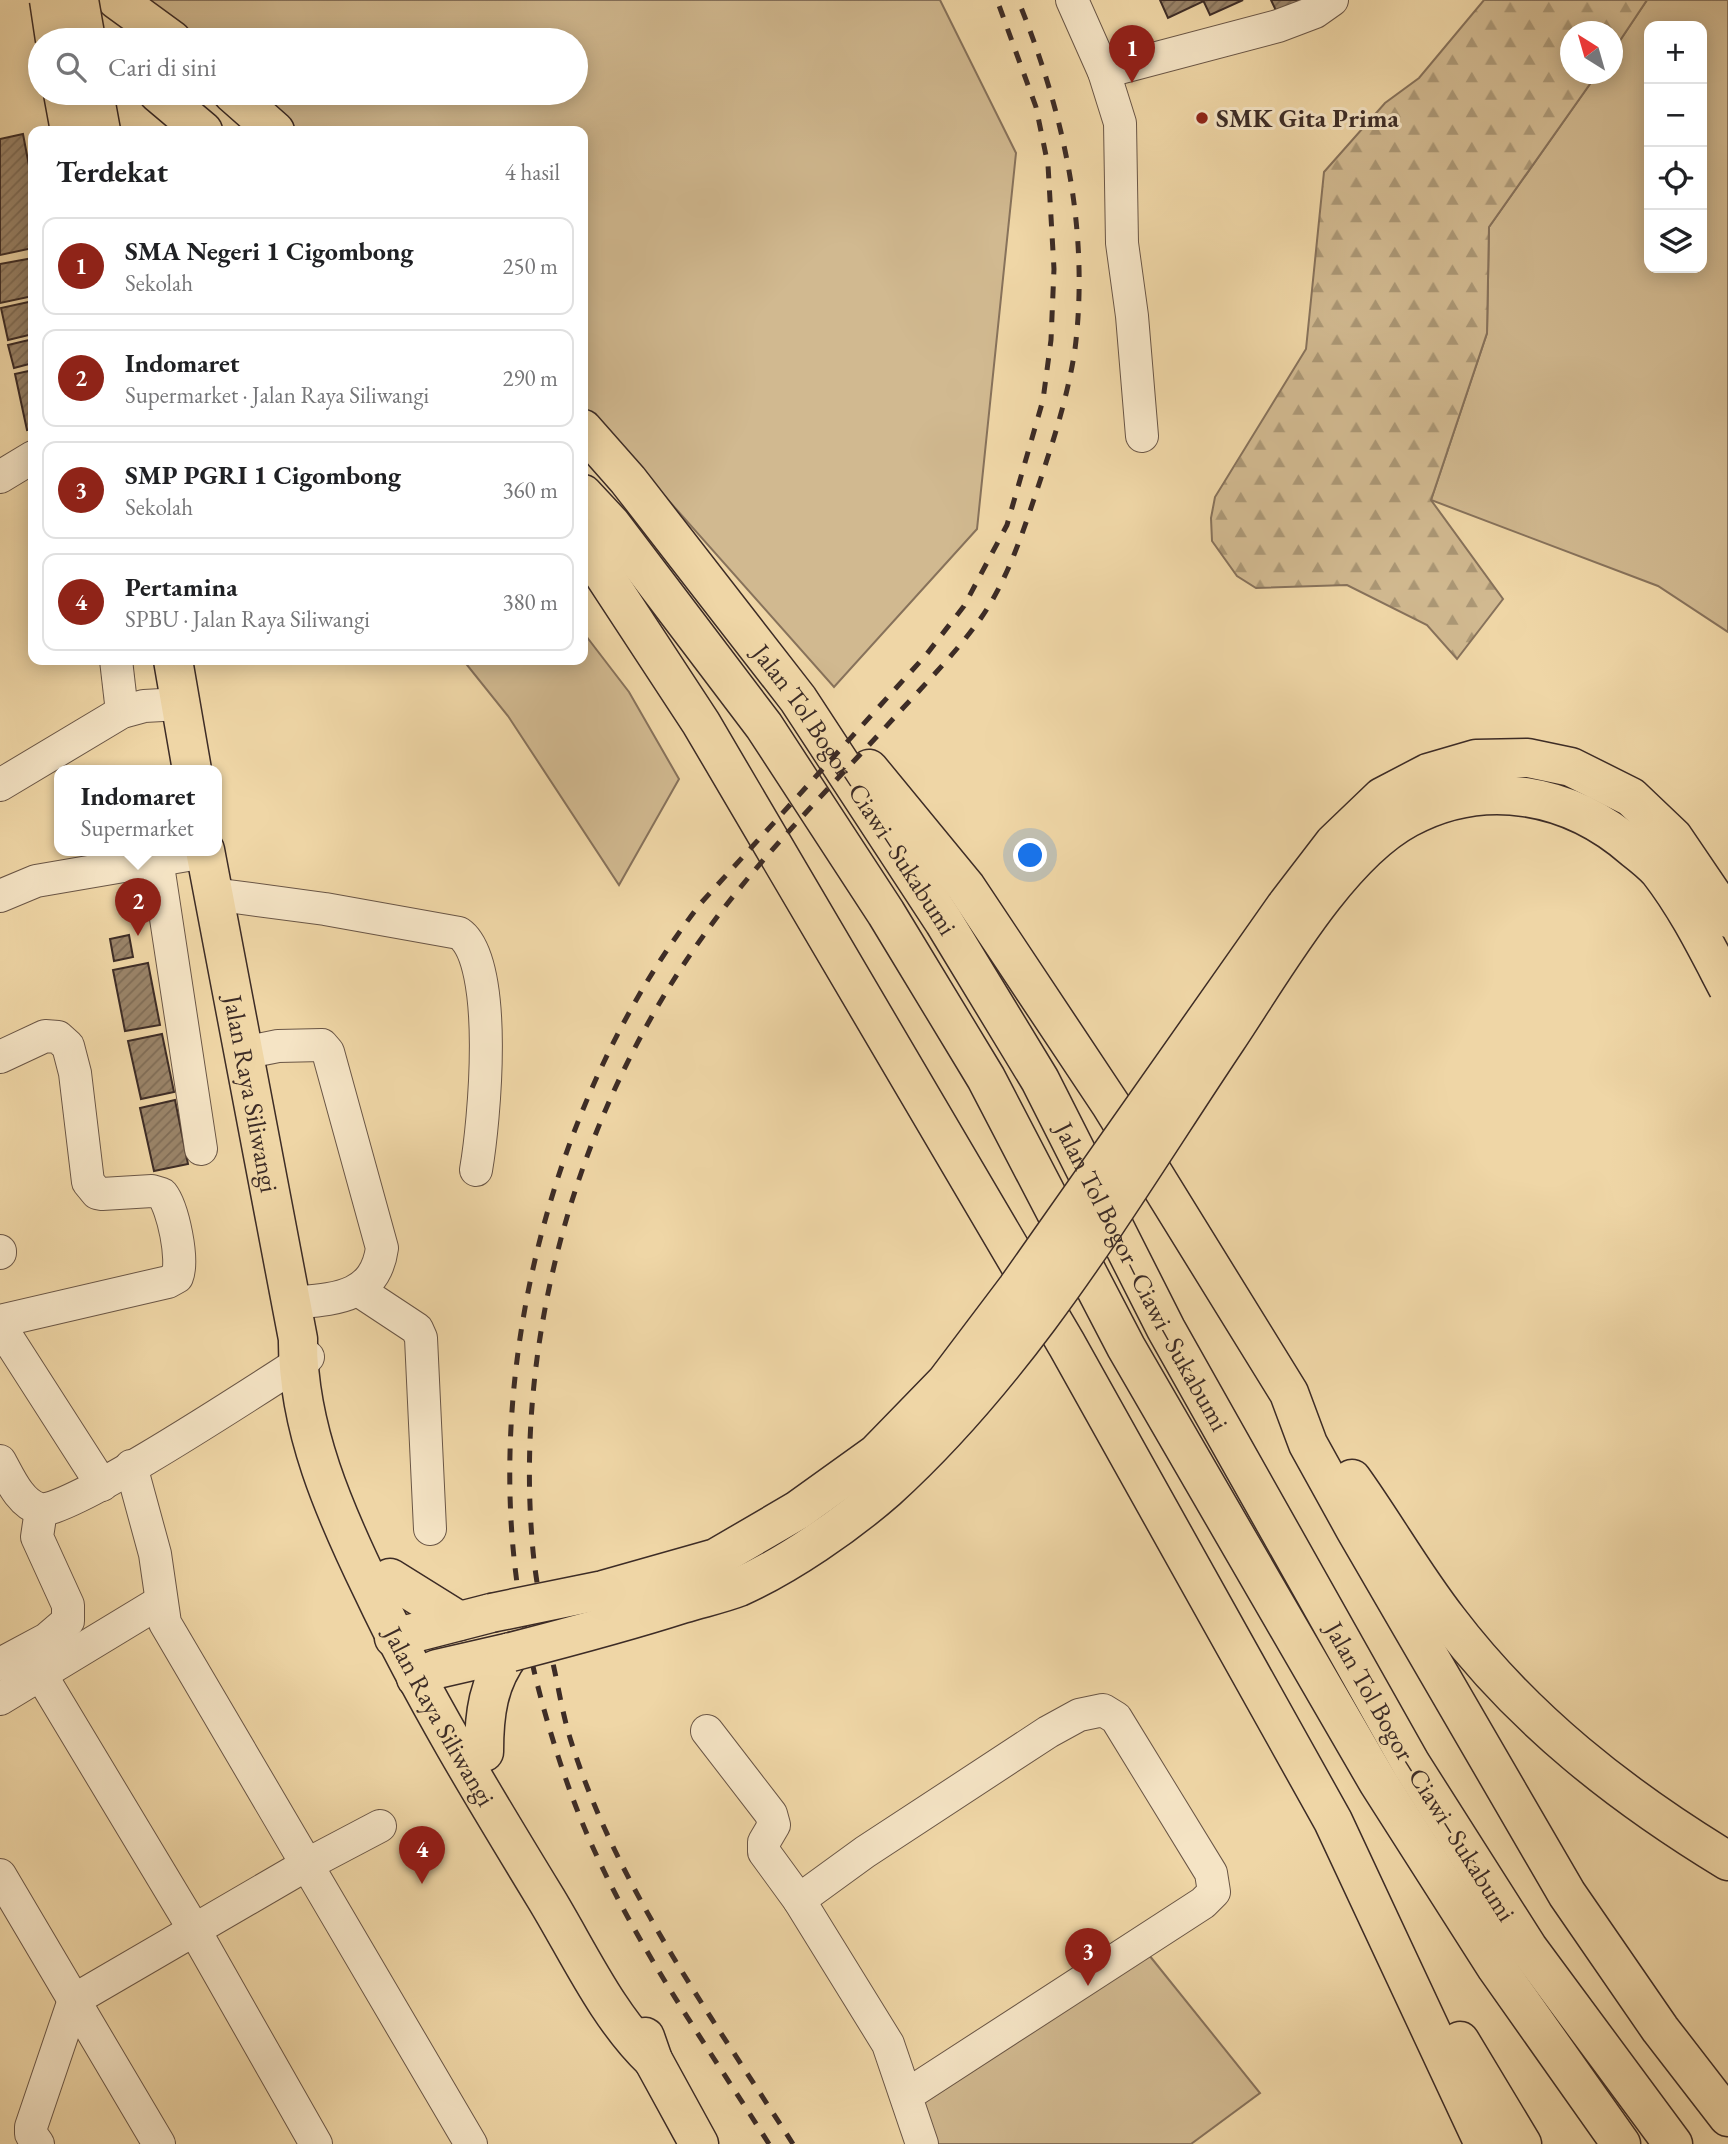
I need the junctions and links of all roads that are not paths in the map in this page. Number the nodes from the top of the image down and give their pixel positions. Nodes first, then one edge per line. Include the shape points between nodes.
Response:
1 (48, 0) edge
2 (79, 0) edge
3 (117, 0) edge
4 (1072, 0) edge
5 (1332, 0) edge
6 (53, 28) edge
7 (82, 28) edge
8 (84, 28) edge
9 (156, 28) edge
10 (1104, 72) junction
11 (66, 105) edge
12 (96, 105) edge
13 (173, 105) edge
14 (246, 105) edge
15 (69, 126) edge
16 (100, 126) edge
17 (197, 126) edge
18 (269, 126) edge
19 (588, 435) edge
20 (1142, 436) dead end
21 (28, 460) edge
22 (0, 477) edge
23 (588, 499) edge
24 (588, 550) edge
25 (117, 665) edge
26 (174, 665) edge
27 (798, 699) junction
28 (181, 704) junction
29 (122, 712) junction
30 (191, 765) edge
31 (0, 786) edge
32 (175, 856) edge
33 (206, 856) edge
34 (157, 859) junction
35 (3, 887) edge
36 (213, 894) junction
37 (1728, 918) edge
38 (1728, 988) edge
39 (243, 1053) junction
40 (0, 1057) edge
41 (201, 1149) dead end
42 (476, 1170) dead end
43 (358, 1290) junction
44 (0, 1324) edge
45 (299, 1340) junction
46 (1289, 1392) junction
47 (0, 1461) edge
48 (131, 1466) junction
49 (102, 1485) junction
50 (41, 1510) junction
51 (430, 1529) dead end
52 (390, 1578) junction
53 (160, 1602) junction
54 (475, 1617) junction
55 (406, 1635) junction
56 (511, 1652) junction
57 (0, 1664) edge
58 (427, 1673) junction
59 (41, 1675) junction
60 (0, 1699) edge
61 (707, 1731) dead end
62 (484, 1752) junction
63 (380, 1826) dead end
64 (1728, 1861) edge
65 (306, 1865) junction
66 (0, 1875) edge
67 (799, 1900) junction
68 (194, 1931) junction
69 (1402, 1965) junction
70 (74, 2000) junction
71 (653, 2060) junction
72 (906, 2095) junction
73 (1728, 2117) edge
74 (38, 2144) edge
75 (159, 2144) edge
76 (316, 2144) edge
77 (471, 2144) edge
78 (699, 2144) edge
79 (922, 2144) edge
80 (1485, 2144) edge
81 (1522, 2144) edge
82 (1621, 2144) edge
83 (1673, 2144) edge

1 - 6 highway, bridge
1 - 7 highway
2 - 8 highway, bridge
3 - 9 highway
4 - 10 street
5 - 10 street via 1278,26
10 - 20 street via 1120,123 1122,243
11 - 15 highway
12 - 16 highway
13 - 17 highway
14 - 18 highway
19 - 27 highway, Jalan Tol Bogor–Ciawi–Sukabumi
21 - 22 street
23 - 82 highway, Jalan Tol Bogor–Ciawi–Sukabumi via 764,726 886,913 986,1078 1126,1347 1378,1782 1496,1967
24 - 69 highway via 701,723 1067,1345 1333,1821
25 - 29 street
26 - 28 highway
27 - 46 highway via 847,742 965,887 1111,1105
27 - 83 highway, Jalan Tol Bogor–Ciawi–Sukabumi via 944,922 1040,1080 1166,1329 1411,1763 1528,1948
28 - 29 street
28 - 30 highway
29 - 31 street
32 - 34 street
33 - 36 highway, Jalan Raya Siliwangi
34 - 35 street
34 - 41 street
36 - 39 highway, Jalan Raya Siliwangi
36 - 42 street via 325,909 465,937 478,964 485,996 485,1069
37 - 54 highway, bridge via 1673,837 1631,797 1571,767 1528,758 1476,759 1428,773 1382,797 1334,843 1285,907 946,1382 876,1454 798,1510 716,1558 603,1590
38 - 56 highway, bridge via 1657,868 1615,832 1570,807 1524,795 1480,794 1405,819 1351,865 1304,925 1064,1282 965,1411 885,1491 817,1542 739,1587
39 - 43 street via 315,1044 322,1045 332,1060 382,1248 379,1267
39 - 45 highway, Jalan Raya Siliwangi
40 - 44 street via 45,1035 58,1037 68,1046 88,1182 102,1194 162,1194 170,1210 180,1266 177,1277 168,1282
43 - 45 street via 327,1299
43 - 51 street via 417,1329 421,1338
44 - 49 street
45 - 48 street
45 - 52 highway, Jalan Raya Siliwangi
45 - 55 highway, Jalan Raya Siliwangi via 306,1413 330,1494 353,1551
46 - 64 highway via 1447,1619 1513,1698 1577,1757 1657,1818
46 - 73 highway via 1315,1456 1567,1894 1660,2029
47 - 50 street via 26,1502
48 - 49 street
48 - 53 street via 155,1554
49 - 50 street via 56,1508
50 - 57 street via 37,1537 68,1605 68,1621 47,1639
52 - 54 highway
52 - 55 highway, Jalan Raya Siliwangi
53 - 59 street
53 - 65 street via 170,1633
54 - 55 highway
55 - 58 highway, Jalan Raya Siliwangi
56 - 58 highway
56 - 62 highway via 488,1696
58 - 62 highway, Jalan Raya Siliwangi
58 - 71 highway, Jalan Raya Siliwangi via 486,1801 604,1996
59 - 60 street
59 - 68 street
61 - 67 street via 771,1814 774,1825 764,1852
62 - 71 highway, Jalan Raya Siliwangi via 608,1962
63 - 65 street
65 - 68 street
65 - 77 street
66 - 70 street
67 - 72 street via 880,2028
67 - 72 street via 1048,1732 1098,1709 1116,1718 1211,1873 1214,1892 1203,1903
68 - 70 street
68 - 76 street
69 - 80 highway
69 - 81 highway via 1435,2005
70 - 74 street via 31,2127
70 - 75 street
71 - 78 highway, Jalan Raya Siliwangi
72 - 79 street

